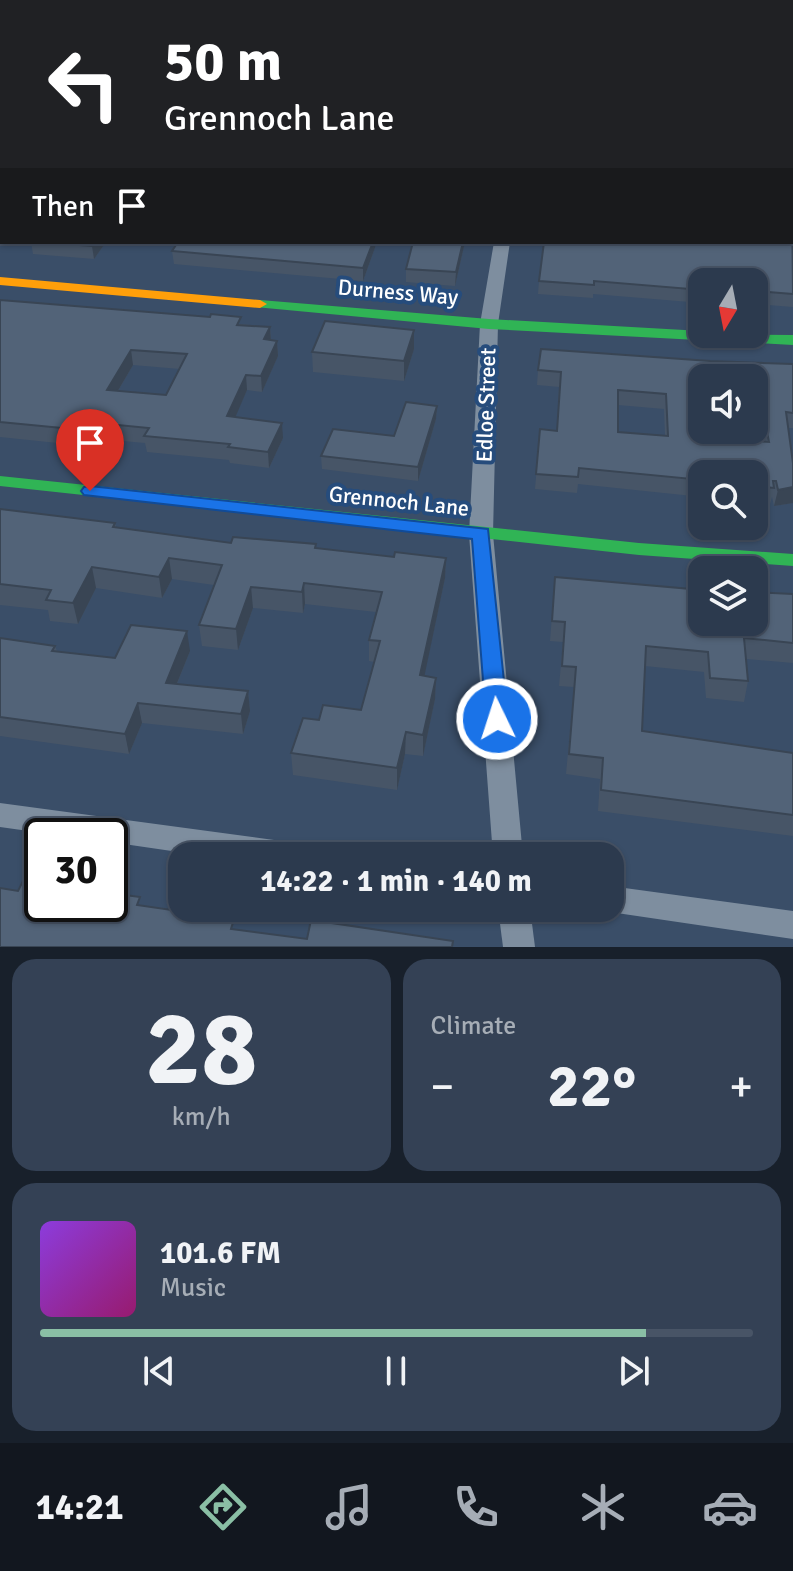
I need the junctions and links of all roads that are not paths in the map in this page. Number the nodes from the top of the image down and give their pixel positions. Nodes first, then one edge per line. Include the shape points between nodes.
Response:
1 (502, 244) edge
2 (0, 281) edge
3 (489, 324) junction
4 (793, 340) edge
5 (0, 481) edge
6 (481, 534) junction
7 (793, 560) edge
8 (0, 815) edge
9 (195, 842) edge
10 (507, 842) edge
11 (624, 901) edge
12 (516, 922) edge
13 (793, 925) edge
14 (519, 947) edge

1 - 3 street, Edloe Street
2 - 3 street, Durness Way
3 - 4 street, Durness Way
3 - 6 street, Edloe Street
5 - 6 street, Grennoch Lane
6 - 7 street, Grennoch Lane
6 - 10 street, Edloe Street
8 - 9 street
11 - 13 street
12 - 14 street

